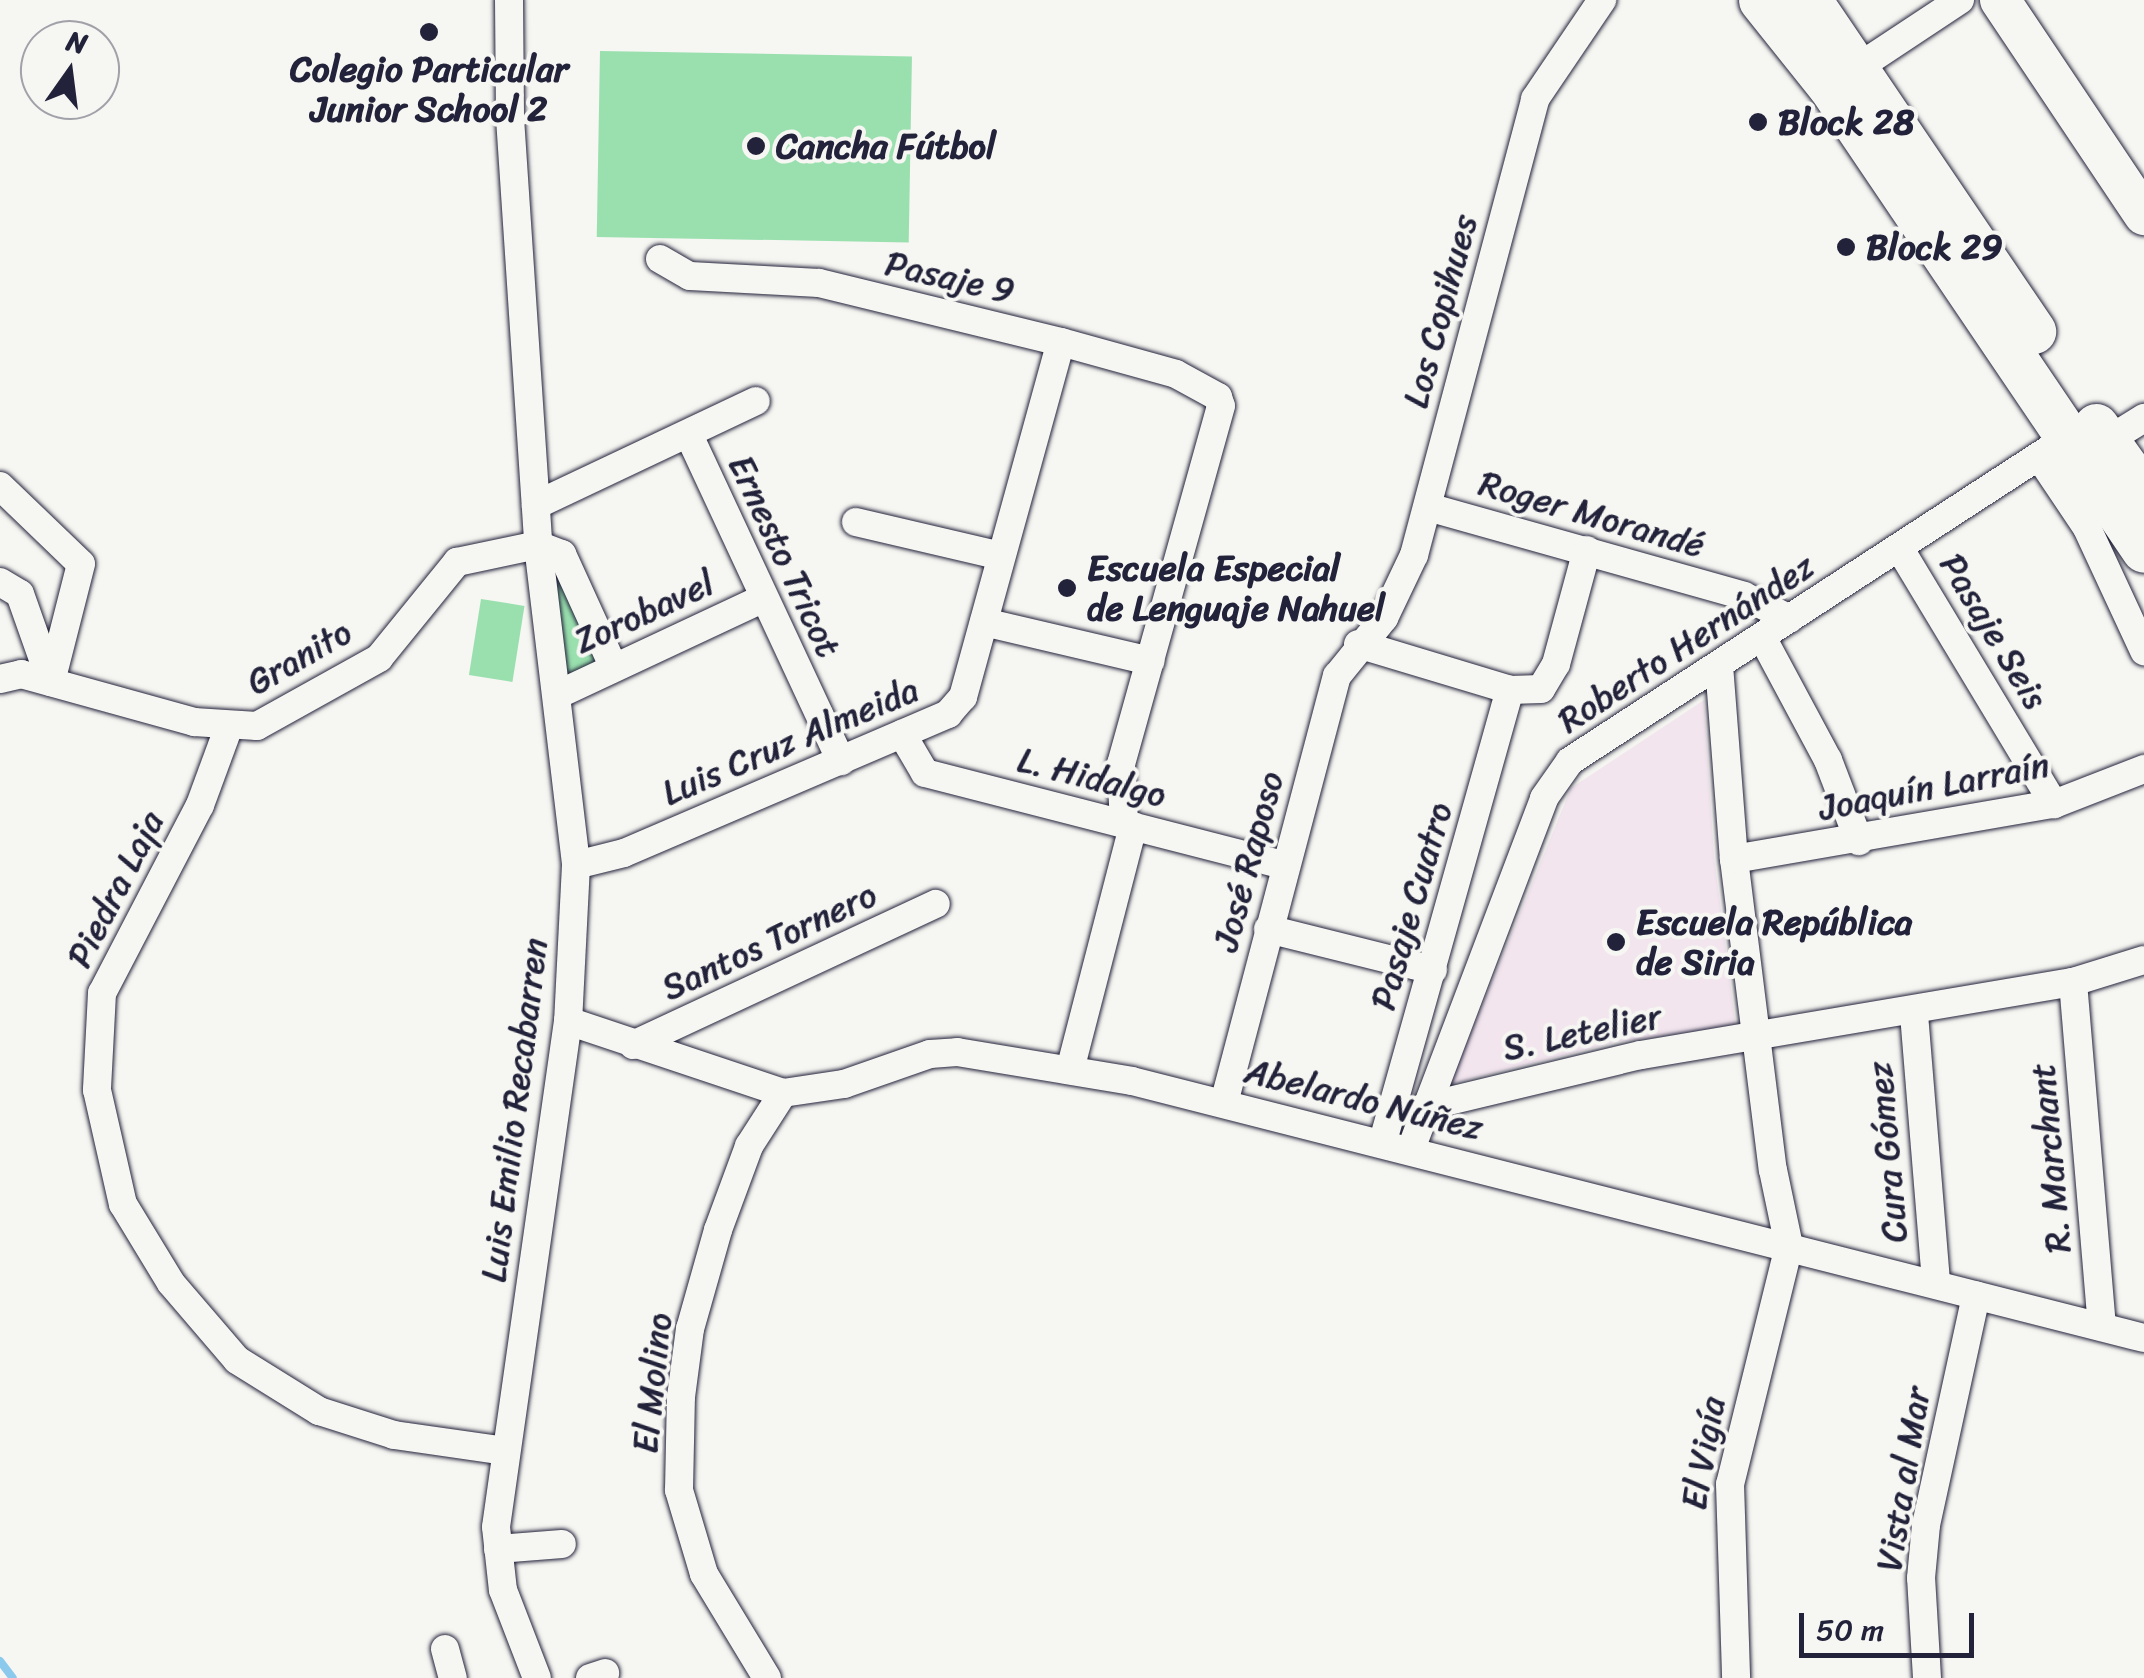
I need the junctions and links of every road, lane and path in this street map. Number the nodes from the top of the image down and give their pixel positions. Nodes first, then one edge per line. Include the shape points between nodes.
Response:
1 (510, 0) edge
2 (1602, 0) edge
3 (1761, 0) edge
4 (1809, 0) edge
5 (1960, 0) edge
6 (2000, 0) edge
7 (1844, 76) junction
8 (2144, 214) edge
9 (660, 259) dead end
10 (1061, 342) junction
11 (756, 401) dead end
12 (689, 434) junction
13 (2090, 435) edge
14 (0, 486) edge
15 (2144, 494) edge
16 (536, 506) junction
17 (1428, 507) junction
18 (856, 522) dead end
19 (538, 544) junction
20 (1587, 550) junction
21 (1900, 550) junction
22 (2144, 550) edge
23 (1001, 556) junction
24 (0, 582) edge
25 (762, 599) junction
26 (1790, 619) junction
27 (984, 622) junction
28 (1762, 636) junction
29 (1358, 644) junction
30 (2144, 650) edge
31 (1150, 662) junction
32 (1719, 665) junction
33 (614, 668) junction
34 (0, 679) edge
35 (51, 682) junction
36 (1520, 691) junction
37 (559, 694) junction
38 (228, 729) junction
39 (902, 734) junction
40 (841, 762) junction
41 (2144, 769) edge
42 (2054, 804) junction
43 (1129, 825) junction
44 (1859, 841) junction
45 (1734, 859) junction
46 (576, 865) junction
47 (1284, 865) junction
48 (936, 904) dead end
49 (1268, 929) junction
50 (2144, 960) edge
51 (1433, 970) junction
52 (2073, 982) junction
53 (1914, 1014) junction
54 (568, 1021) junction
55 (1758, 1037) junction
56 (633, 1045) junction
57 (1070, 1070) junction
58 (783, 1093) junction
59 (1224, 1103) junction
60 (1424, 1107) junction
61 (1383, 1141) junction
62 (1411, 1149) junction
63 (1789, 1246) junction
64 (1936, 1284) junction
65 (1976, 1295) junction
66 (2102, 1327) junction
67 (2144, 1338) edge
68 (505, 1450) junction
69 (562, 1544) dead end
70 (498, 1549) junction
71 (446, 1650) dead end
72 (453, 1678) edge
73 (536, 1678) edge
74 (767, 1678) edge
75 (1736, 1678) edge
76 (1927, 1678) edge

1 - 16 street, Luis Emilio Recabarren via 510,118
2 - 17 street, Los Copihues via 1535,100
3 - 7 main road
4 - 7 main road
5 - 7 street
6 - 8 street
7 - 13 main road
9 - 10 street, Pasaje 9 via 690,276 819,283
10 - 23 street, Luis Cruz Almeida
10 - 31 street, Pasaje 9 via 1176,374 1218,397 1221,406
11 - 12 street
12 - 16 street
12 - 25 street, Ernesto Tricot
13 - 15 main road
13 - 21 street, Roberto Hernández
13 - 22 main road
13 - 30 street via 2088,528
14 - 35 street via 81,564
16 - 19 street, Luis Emilio Recabarren
17 - 20 street, Roger Morandé
17 - 29 street, Los Copihues via 1400,590
18 - 23 street
19 - 33 street via 562,554
19 - 37 street, Luis Emilio Recabarren
19 - 38 street, Granito via 457,562 378,658 257,726
20 - 26 street, Roger Morandé via 1763,602
20 - 36 street via 1548,682
21 - 26 street, Roberto Hernández
21 - 42 street, Pasaje Seis
23 - 27 street, Luis Cruz Almeida
24 - 35 street via 20,594
25 - 33 street, Zorobavel
25 - 40 street, Ernesto Tricot
26 - 28 street, Roberto Hernández
27 - 31 street
27 - 39 street, Luis Cruz Almeida via 963,696 948,714
28 - 32 street, Roberto Hernández
28 - 44 street via 1828,760
29 - 36 street
29 - 47 street, José Raposo via 1337,676
31 - 43 street via 1121,764
32 - 45 street
32 - 60 street, Roberto Hernández via 1588,748 1556,776
33 - 37 street, Zorobavel
34 - 35 street, Granito via 21,674
35 - 38 street, Granito
36 - 51 street, Pasaje Cuatro
37 - 46 street, Luis Emilio Recabarren
38 - 68 street, Piedra Laja via 200,805 102,993 96,1090 123,1204 170,1283 238,1360 319,1411 394,1435
39 - 40 street, Luis Cruz Almeida
39 - 43 street, L. Hidalgo via 924,772
40 - 46 street, Luis Cruz Almeida via 624,854
41 - 42 street, Joaquín Larraín
42 - 44 street, Joaquín Larraín
43 - 47 street, L. Hidalgo
43 - 57 street
44 - 45 street, Joaquín Larraín
45 - 55 street
46 - 54 street, Luis Emilio Recabarren
47 - 49 street, José Raposo
48 - 56 street, Santos Tornero
49 - 51 street
49 - 59 street, José Raposo
50 - 52 street, S. Letelier
51 - 61 street, Pasaje Cuatro
52 - 53 street, S. Letelier
52 - 66 street, R. Marchant
53 - 55 street, S. Letelier
53 - 64 street, Cura Gómez
54 - 56 street, Abelardo Núñez
54 - 68 street, Luis Emilio Recabarren
55 - 60 street, S. Letelier via 1641,1055
55 - 63 street
56 - 58 street, Abelardo Núñez
57 - 58 street, Abelardo Núñez via 958,1052 930,1054 844,1084
57 - 59 street, Abelardo Núñez
58 - 74 street, El Molino via 750,1146 718,1230 690,1330 680,1434 679,1490 704,1574
59 - 61 street, Abelardo Núñez
60 - 62 street, Roberto Hernández
61 - 62 street, Abelardo Núñez
62 - 63 street, Abelardo Núñez
63 - 64 street, Abelardo Núñez
63 - 75 street, El Vigía via 1730,1484
64 - 65 street, Abelardo Núñez
65 - 66 street, Abelardo Núñez
65 - 76 street, Vista al Mar via 1926,1525 1921,1578
66 - 67 street, Abelardo Núñez
68 - 70 street, Luis Emilio Recabarren
69 - 70 street
70 - 73 street, Luis Emilio Recabarren via 503,1590
71 - 72 street

